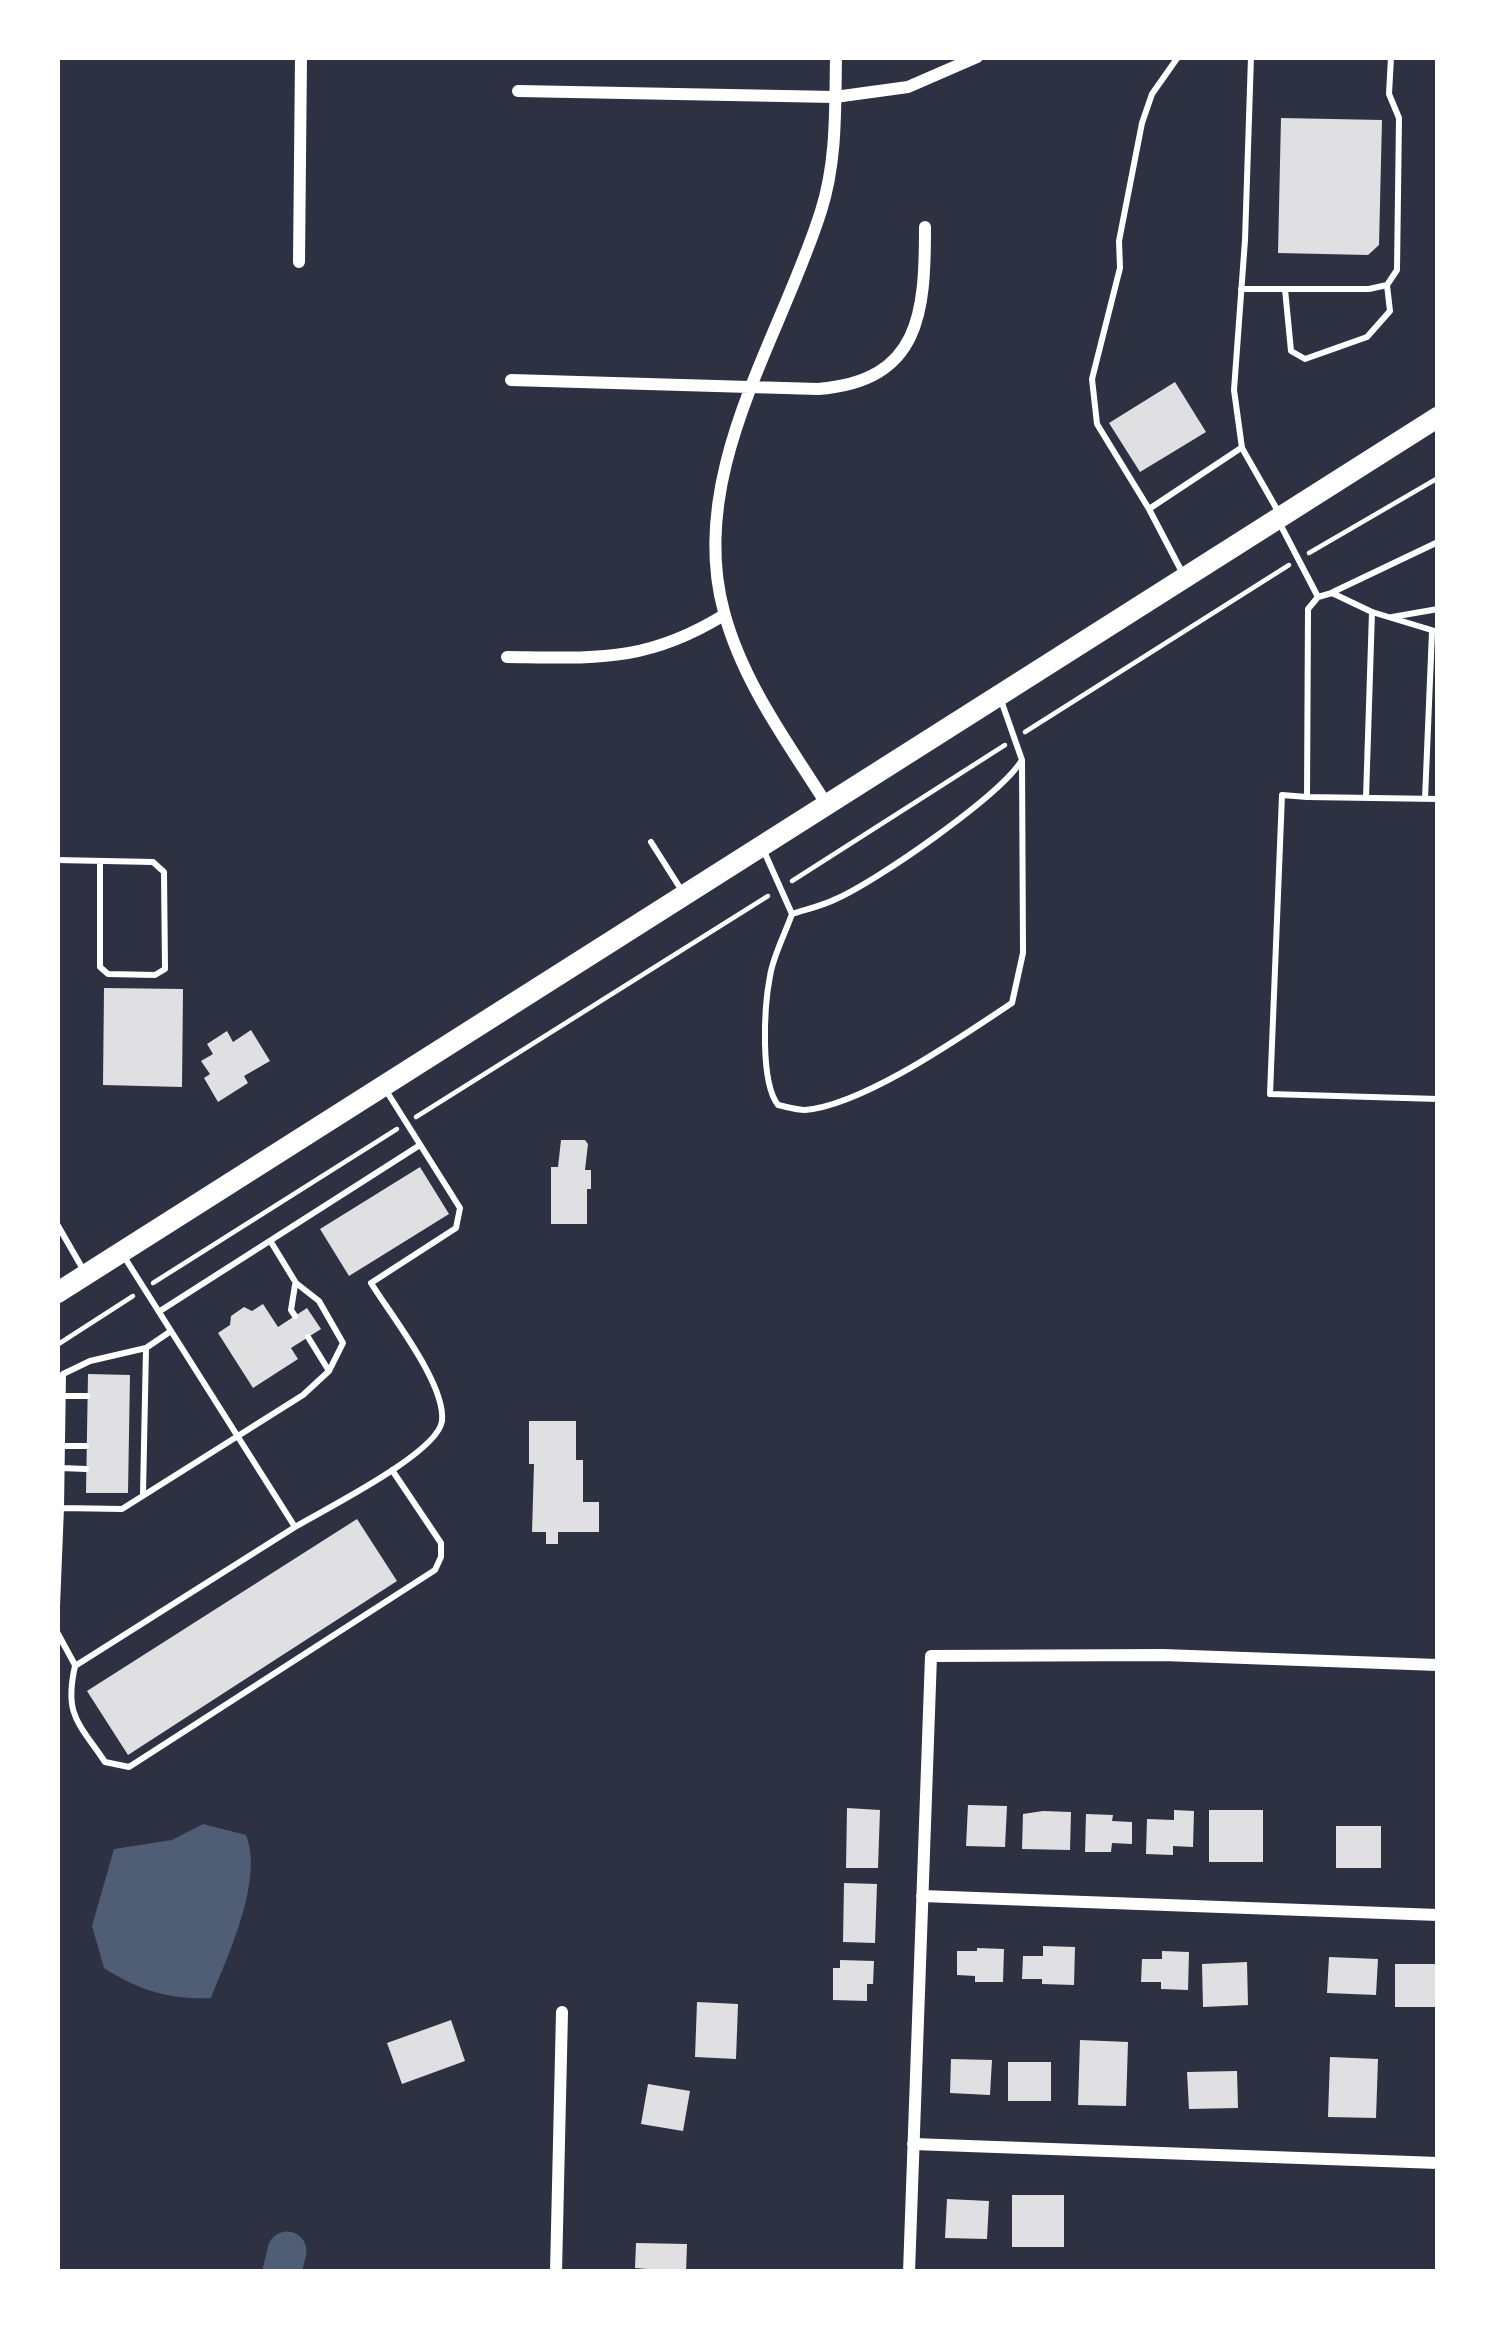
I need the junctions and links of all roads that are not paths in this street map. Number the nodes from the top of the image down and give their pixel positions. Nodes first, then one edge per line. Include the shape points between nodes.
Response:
1 (302, 57) edge
2 (836, 57) edge
3 (977, 57) edge
4 (1178, 57) edge
5 (1250, 57) edge
6 (1390, 57) edge
7 (518, 91) dead end
8 (836, 97) junction
9 (925, 227) dead end
10 (299, 262) dead end
11 (1387, 285) junction
12 (1241, 289) junction
13 (1285, 289) junction
14 (512, 380) dead end
15 (754, 385) junction
16 (1438, 416) edge
17 (1242, 448) junction
18 (1148, 509) junction
19 (1279, 517) junction
20 (1438, 542) edge
21 (1184, 578) junction
22 (1332, 593) junction
23 (1318, 597) junction
24 (1438, 609) edge
25 (1372, 612) junction
26 (724, 614) junction
27 (1388, 618) junction
28 (1435, 632) edge
29 (507, 657) dead end
30 (1000, 695) junction
31 (1022, 760) junction
32 (1307, 797) junction
33 (1366, 798) junction
34 (1425, 799) junction
35 (1438, 800) edge
36 (827, 805) junction
37 (651, 842) dead end
38 (762, 845) junction
39 (57, 860) edge
40 (100, 861) junction
41 (684, 894) junction
42 (792, 914) junction
43 (383, 1086) junction
44 (1438, 1099) edge
45 (421, 1145) junction
46 (57, 1224) edge
47 (271, 1242) junction
48 (122, 1252) junction
49 (86, 1274) junction
50 (296, 1283) junction
51 (57, 1292) edge
52 (159, 1311) junction
53 (295, 1316) dead end
54 (171, 1331) junction
55 (308, 1337) dead end
56 (146, 1348) junction
57 (329, 1371) junction
58 (63, 1396) junction
59 (87, 1396) dead end
60 (130, 1396) dead end
61 (145, 1396) junction
62 (237, 1435) junction
63 (60, 1445) edge
64 (86, 1446) dead end
65 (128, 1447) dead end
66 (144, 1447) junction
67 (61, 1468) junction
68 (392, 1468) junction
69 (86, 1469) dead end
70 (128, 1469) dead end
71 (143, 1469) junction
72 (143, 1495) junction
73 (61, 1508) junction
74 (295, 1527) junction
75 (57, 1606) edge
76 (57, 1632) edge
77 (1438, 1665) edge
78 (75, 1666) junction
79 (922, 1896) junction
80 (1438, 1915) edge
81 (562, 2012) dead end
82 (913, 2144) junction
83 (1438, 2163) edge
84 (556, 2272) edge
85 (908, 2272) edge

1 - 10 street
2 - 8 street
3 - 8 street via 908,86
4 - 18 lane via 1142,123 1118,241 1120,268 1092,379 1097,424
5 - 12 lane
6 - 11 lane via 1389,94 1399,118 1397,270
7 - 8 street
8 - 15 street via 823,206
9 - 15 street via 920,318 886,368 842,387
11 - 13 lane
11 - 13 lane via 1390,311 1366,337 1305,359 1286,338
12 - 13 lane
12 - 17 lane via 1234,390
14 - 15 street
15 - 26 street via 718,504
16 - 19 main road
17 - 18 lane
17 - 19 lane
18 - 21 lane
19 - 21 main road
19 - 23 lane
20 - 22 lane
21 - 30 main road
22 - 23 lane
22 - 25 lane
23 - 32 lane via 1308,609
24 - 27 lane
25 - 27 lane
25 - 33 lane
26 - 29 street via 631,655
26 - 36 street via 761,701
27 - 28 lane
28 - 34 lane
30 - 31 lane
30 - 36 main road
31 - 42 lane via 1010,780 927,841 838,899
31 - 42 lane via 1022,953 1012,1003 927,1059 836,1102 802,1110 778,1105 767,1070 770,974
32 - 33 lane
32 - 44 lane via 1282,795 1270,1094
33 - 34 lane
34 - 35 lane
36 - 38 main road
37 - 41 lane
38 - 41 main road
38 - 42 lane
39 - 40 lane
40 - 40 lane via 153,862 164,872 165,969 155,975 100,967
41 - 43 main road
43 - 45 lane
43 - 48 main road
45 - 47 lane
45 - 68 lane via 460,1208 456,1228 371,1282 436,1389 442,1419 430,1443
46 - 49 lane
47 - 50 lane
47 - 52 lane
48 - 49 main road
48 - 52 lane
49 - 51 main road
50 - 53 lane
50 - 57 lane via 319,1301 343,1343
52 - 54 lane
54 - 56 lane
54 - 62 lane
55 - 57 lane
56 - 58 lane via 63,1374
56 - 61 lane
57 - 62 lane
58 - 59 lane
58 - 63 lane
60 - 61 lane
61 - 66 lane
62 - 72 lane
62 - 74 lane
63 - 64 lane
63 - 67 lane
65 - 66 lane
66 - 71 lane
67 - 69 lane
67 - 73 lane
68 - 74 lane
68 - 78 lane via 441,1543 435,1570 129,1767 105,1762 75,1718 68,1696
70 - 71 lane
71 - 72 lane
72 - 73 lane via 122,1509
73 - 75 lane
74 - 78 lane
76 - 78 lane
77 - 79 street via 931,1656
79 - 80 street
79 - 82 street
81 - 84 street
82 - 83 street
82 - 85 street

